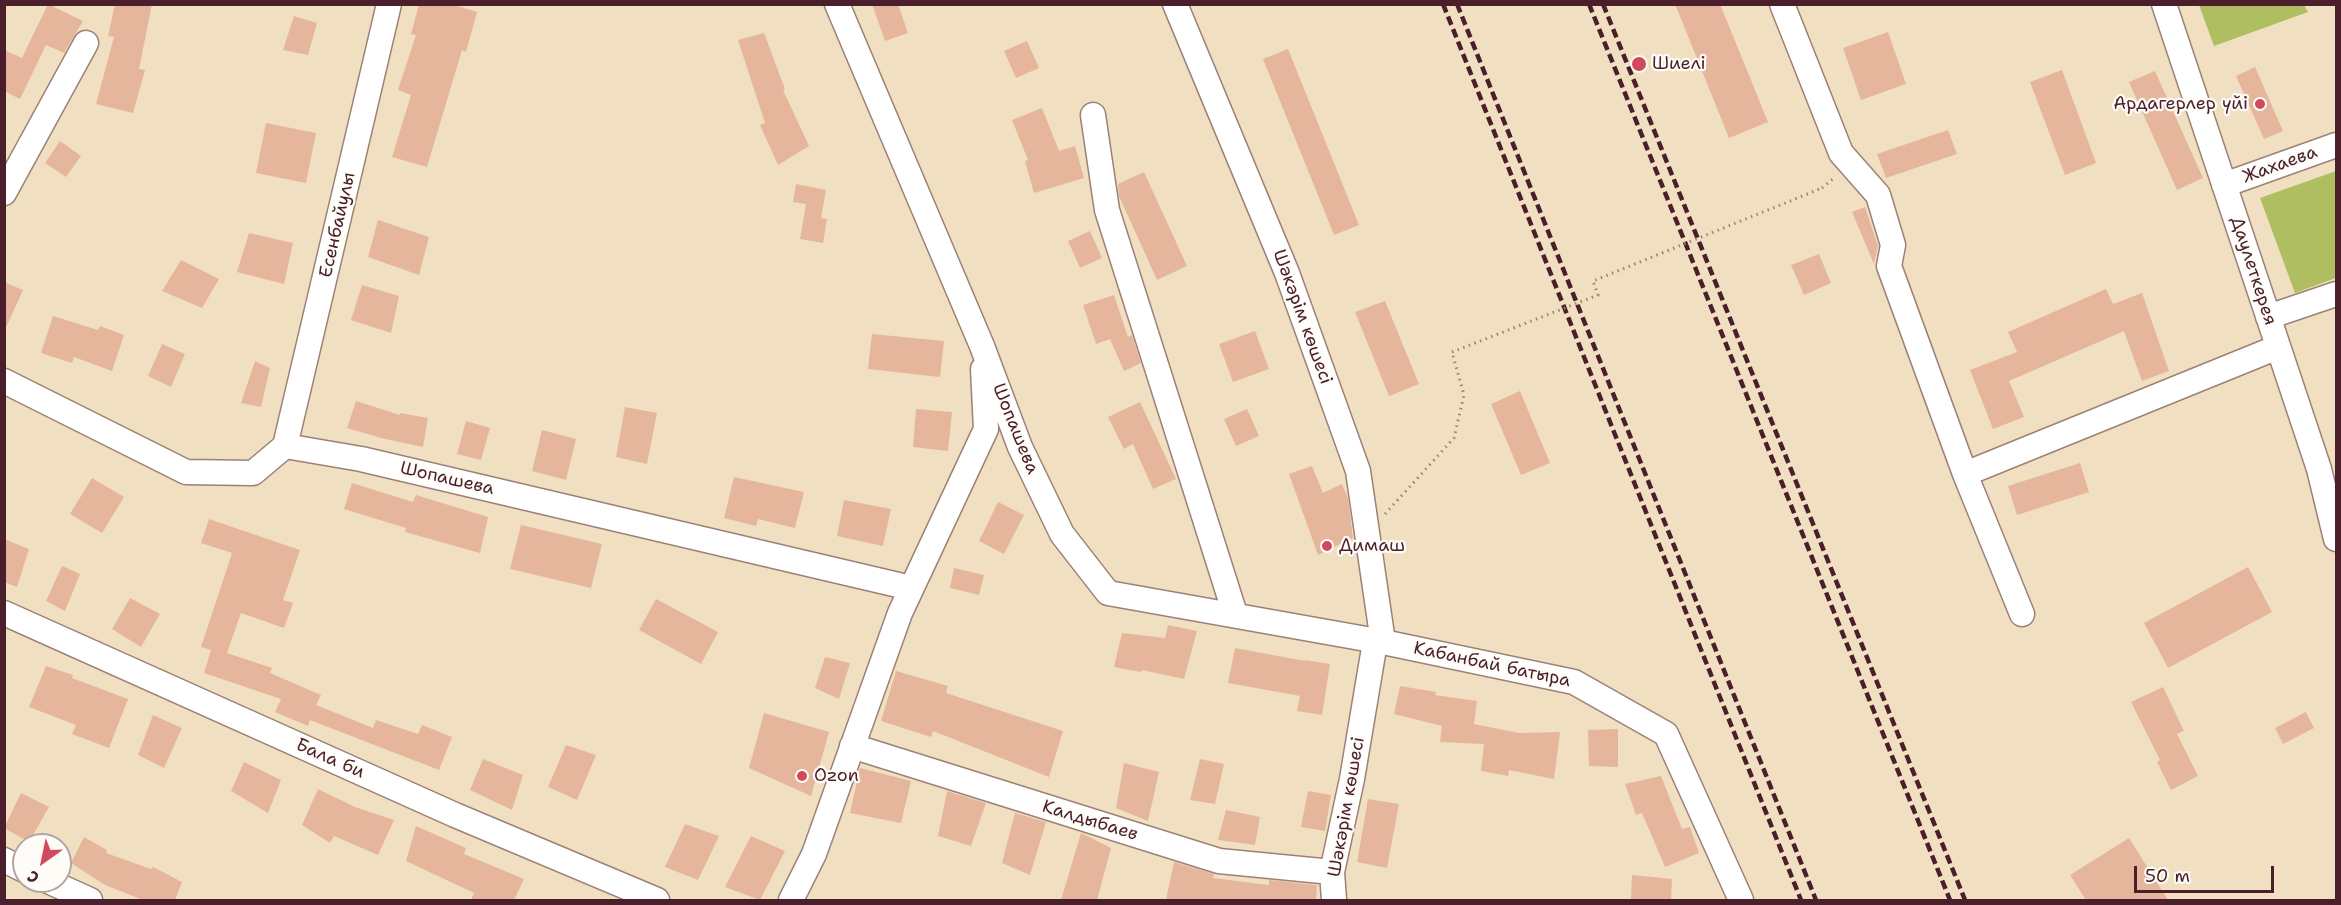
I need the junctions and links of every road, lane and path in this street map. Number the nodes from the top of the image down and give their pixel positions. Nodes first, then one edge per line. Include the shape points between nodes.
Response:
1 (389, 4) edge
2 (837, 4) edge
3 (1175, 4) edge
4 (2164, 4) edge
5 (1787, 6) edge
6 (86, 43) dead end
7 (1093, 115) dead end
8 (2337, 145) edge
9 (2224, 185) junction
10 (1822, 188) dead end
11 (4, 193) edge
12 (2337, 294) edge
13 (2268, 317) junction
14 (982, 346) junction
15 (2278, 347) junction
16 (4, 381) edge
17 (285, 446) junction
18 (1965, 474) junction
19 (1367, 533) junction
20 (2337, 539) edge
21 (911, 588) junction
22 (4, 613) edge
23 (1235, 614) junction
24 (2022, 614) dead end
25 (1379, 642) junction
26 (852, 746) junction
27 (1332, 872) junction
28 (72, 892) edge
29 (90, 900) edge
30 (657, 900) edge
31 (791, 900) edge
32 (1334, 900) edge
33 (1741, 900) edge

1 - 17 street, Есенбайулы
2 - 14 street, Шопашева
3 - 19 street, Шәкәрім көшесі via 1291,284 1358,471
4 - 9 street, Даулеткерея
5 - 18 street via 1841,153 1878,195 1893,245 1889,266
6 - 11 street
7 - 23 street via 1107,210
8 - 9 street, Жахаева
9 - 13 street, Даулеткерея
10 - 19 path, bridge via 1593,281 1598,295 1452,352 1464,395 1454,438
12 - 13 street
13 - 15 street, Даулеткерея
14 - 21 street via 986,429
14 - 23 street, Шопашева via 1020,447 1062,534 1108,592
15 - 18 street
15 - 20 street, Даулеткерея via 2319,469
16 - 17 street via 186,472 253,473
17 - 21 street, Шопашева via 361,459
18 - 24 street
19 - 25 street, Шәкәрім көшесі
21 - 26 street
22 - 30 street, Бала би via 455,815
23 - 25 street, Шопашева
25 - 27 street, Шәкәрім көшесі
25 - 33 street, Кабанбай батыра via 1574,682 1666,734
26 - 27 street, Калдыбаев via 1219,861
26 - 31 street via 814,854
27 - 32 street, Шәкәрім көшесі
28 - 29 street

